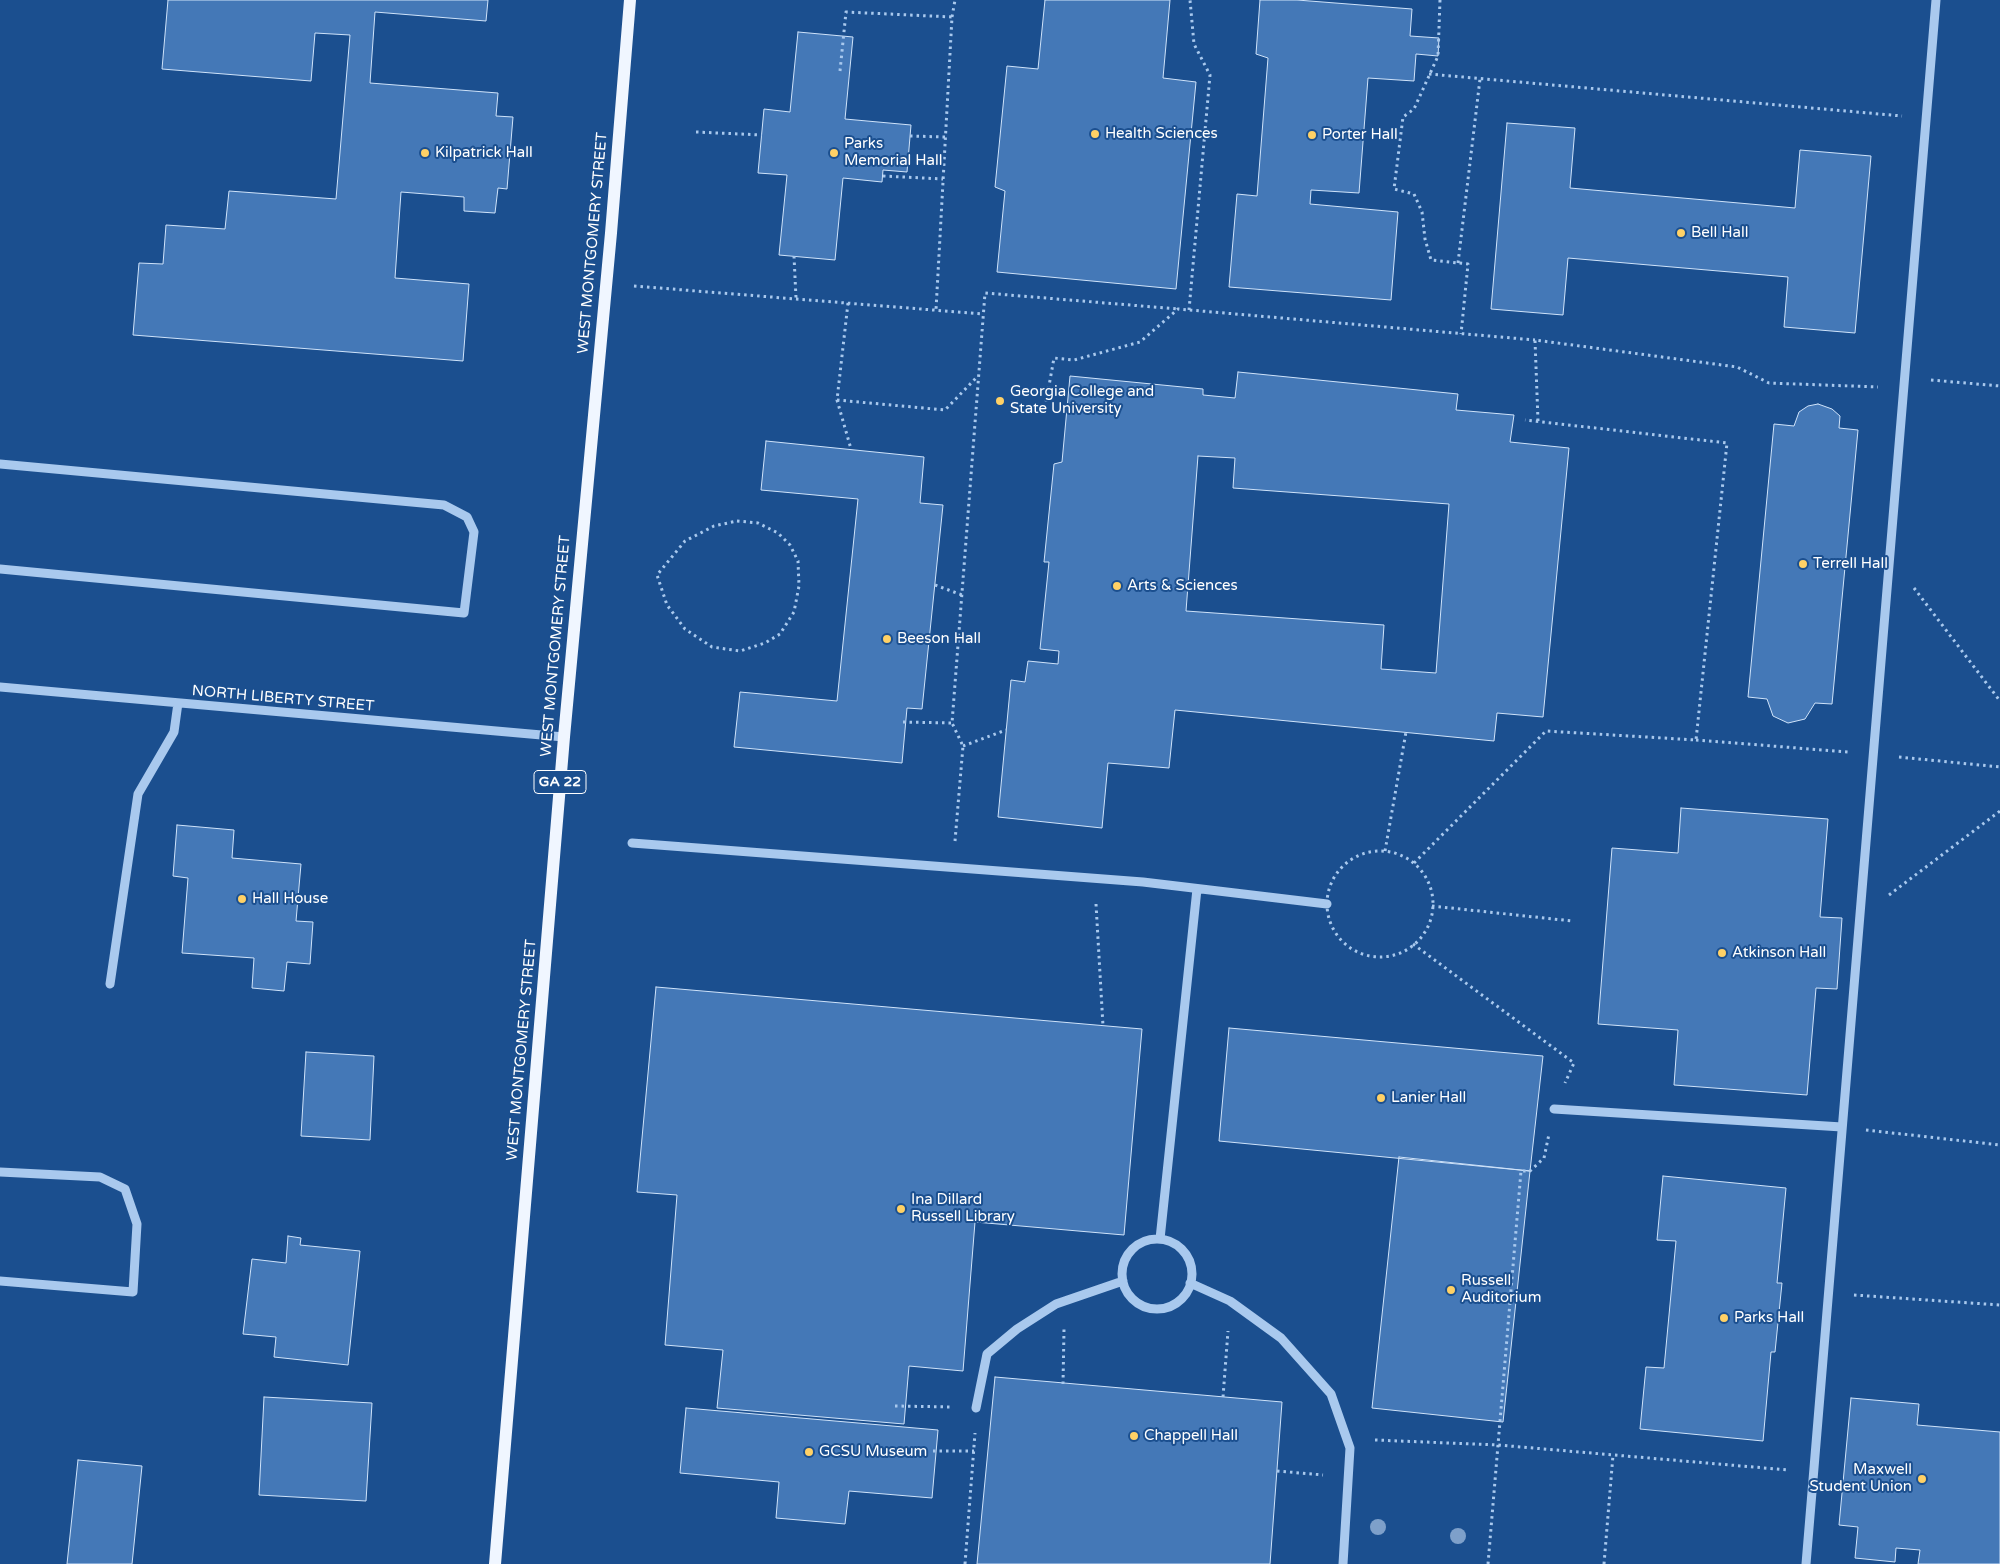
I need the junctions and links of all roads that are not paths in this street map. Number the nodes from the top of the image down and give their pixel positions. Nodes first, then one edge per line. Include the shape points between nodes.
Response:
1 (630, 0) edge
2 (1936, 0) edge
3 (0, 464) edge
4 (0, 569) edge
5 (0, 687) edge
6 (178, 703) junction
7 (564, 737) junction
8 (632, 843) dead end
9 (1197, 889) junction
10 (1327, 904) road end
11 (110, 984) dead end
12 (1554, 1109) dead end
13 (1842, 1127) junction
14 (0, 1172) edge
15 (1160, 1238) junction
16 (0, 1281) edge
17 (1123, 1281) junction
18 (1190, 1283) junction
19 (976, 1408) road end
20 (495, 1564) edge
21 (1343, 1564) edge
22 (1806, 1564) edge

1 - 7 main road, WEST MONTGOMERY STREET / GA 22
2 - 13 street
3 - 4 street via 444,505 467,516 474,532 464,613
5 - 6 street, NORTH LIBERTY STREET
6 - 7 street, NORTH LIBERTY STREET
6 - 11 street via 174,732 138,794
7 - 20 main road, WEST MONTGOMERY STREET / GA 22
8 - 9 street via 1094,878
9 - 10 street
9 - 15 street
12 - 13 street
13 - 22 street
14 - 16 street via 100,1177 125,1189 137,1224 133,1292
15 - 17 street via 1139,1243 1131,1250 1123,1265
15 - 18 street via 1171,1242 1187,1256 1191,1266
17 - 18 street via 1134,1300 1154,1309 1175,1304 1184,1297
17 - 19 street via 1056,1304 1017,1329 987,1354
18 - 21 street via 1230,1301 1281,1338 1331,1394 1350,1448

